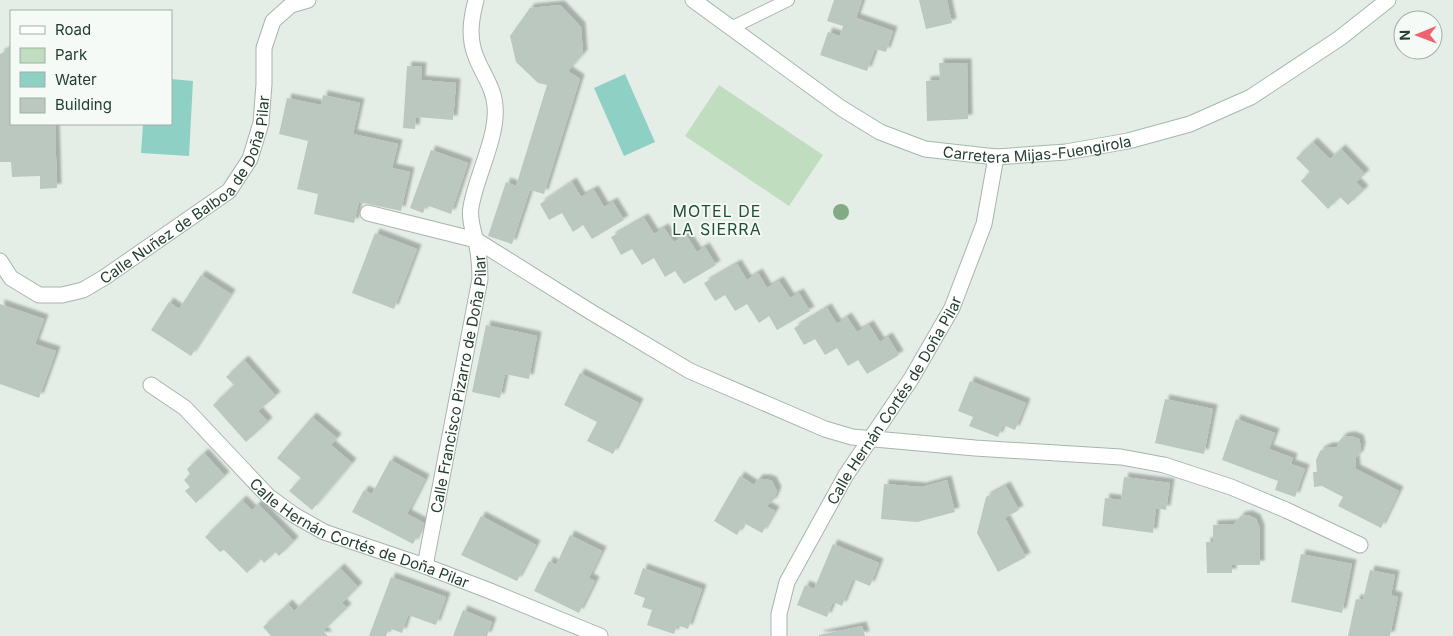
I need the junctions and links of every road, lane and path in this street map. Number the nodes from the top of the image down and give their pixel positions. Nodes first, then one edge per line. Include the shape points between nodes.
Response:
1 (308, 0) edge
2 (476, 0) edge
3 (693, 0) edge
4 (788, 0) edge
5 (1388, 0) edge
6 (732, 28) junction
7 (996, 157) junction
8 (368, 213) dead end
9 (476, 240) junction
10 (0, 261) edge
11 (151, 384) dead end
12 (871, 438) junction
13 (1360, 545) dead end
14 (425, 566) junction
15 (600, 636) edge
16 (779, 636) edge

1 - 10 street, Calle Nuñez de Balboa de Doña Pilar via 291,5 273,21 264,48 261,123 250,159 229,191 83,290 62,296 39,295 11,278
2 - 9 street, Calle Francisco Pizarro de Doña Pilar via 471,40 495,107 494,126 471,208 471,226
3 - 6 street, Carretera Mijas-Fuengirola
4 - 6 lane
5 - 7 street, Carretera Mijas-Fuengirola via 1340,38 1251,97 1190,124 1128,141 1066,152
6 - 7 street, Carretera Mijas-Fuengirola via 841,108 880,132 925,149
7 - 12 street, Calle Hernán Cortés de Doña Pilar via 984,224 952,308
8 - 9 street
9 - 12 street via 690,371 825,430
9 - 14 street, Calle Francisco Pizarro de Doña Pilar via 480,279
11 - 14 street, Calle Hernán Cortés de Doña Pilar via 185,408 268,496 294,515 324,532
12 - 13 street via 1121,457 1164,465 1231,487
12 - 16 street, Calle Hernán Cortés de Doña Pilar via 846,475 787,582 779,614
14 - 15 street, Calle Hernán Cortés de Doña Pilar

